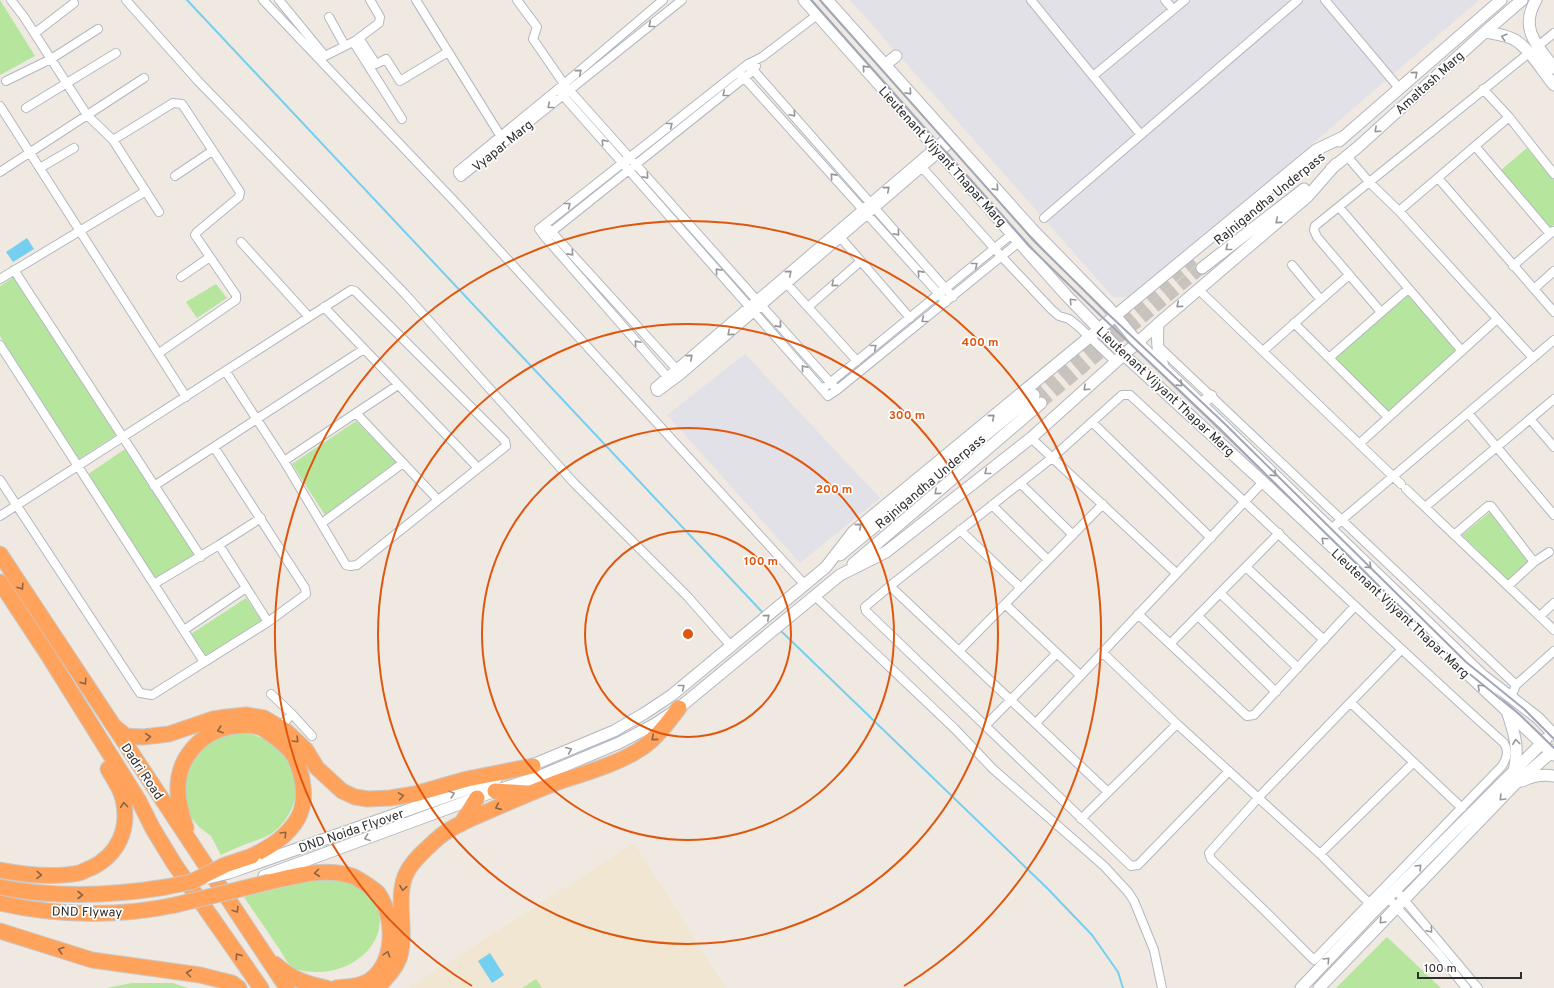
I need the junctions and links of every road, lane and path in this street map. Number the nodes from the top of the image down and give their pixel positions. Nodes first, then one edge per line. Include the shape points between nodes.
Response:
1 (126, 0) edge
2 (263, 0) edge
3 (279, 0) edge
4 (370, 0) edge
5 (416, 0) edge
6 (517, 0) edge
7 (663, 0) edge
8 (682, 0) edge
9 (804, 0) edge
10 (827, 0) edge
11 (1031, 0) edge
12 (1165, 0) edge
13 (1184, 0) edge
14 (1298, 0) edge
15 (1325, 0) edge
16 (1501, 0) edge
17 (1522, 0) edge
18 (1536, 0) edge
19 (13, 1) edge
20 (74, 3) dead end
21 (1491, 4) edge
22 (1174, 9) junction
23 (817, 15) junction
24 (328, 17) dead end
25 (98, 29) dead end
26 (1485, 32) junction
27 (34, 33) junction
28 (1554, 33) edge
29 (357, 39) junction
30 (345, 46) junction
31 (1533, 50) junction
32 (448, 52) junction
33 (116, 53) dead end
34 (896, 56) dead end
35 (51, 59) junction
36 (885, 66) junction
37 (751, 67) junction
38 (1554, 68) edge
39 (742, 75) junction
40 (1093, 76) junction
41 (144, 78) dead end
42 (6, 81) dead end
43 (66, 83) junction
44 (1554, 85) edge
45 (1399, 88) junction
46 (1483, 89) junction
47 (564, 90) junction
48 (782, 102) junction
49 (0, 106) edge
50 (26, 108) dead end
51 (774, 111) junction
52 (87, 115) junction
53 (1509, 117) junction
54 (402, 119) dead end
55 (1141, 135) junction
56 (500, 136) junction
57 (1344, 137) junction
58 (951, 138) junction
59 (113, 140) junction
60 (505, 143) junction
61 (1475, 146) junction
62 (74, 148) dead end
63 (824, 150) junction
64 (938, 150) junction
65 (212, 151) junction
66 (30, 153) junction
67 (1347, 156) junction
68 (630, 157) junction
69 (816, 158) junction
70 (622, 163) junction
71 (636, 164) junction
72 (1336, 164) junction
73 (920, 165) junction
74 (40, 168) junction
75 (629, 170) junction
76 (0, 172) edge
77 (1554, 174) edge
78 (175, 176) dead end
79 (1438, 178) junction
80 (1370, 183) junction
81 (146, 191) junction
82 (873, 206) junction
83 (1339, 207) junction
84 (1398, 211) junction
85 (159, 212) dead end
86 (865, 212) junction
87 (1044, 218) dead end
88 (80, 231) junction
89 (1552, 232) edge
90 (548, 235) junction
91 (841, 238) junction
92 (1016, 238) junction
93 (241, 242) dead end
94 (994, 249) junction
95 (210, 257) junction
96 (1002, 257) junction
97 (1195, 259) tunnel mouth
98 (861, 261) junction
99 (1292, 265) dead end
100 (1513, 266) junction
101 (1202, 268) tunnel mouth
102 (14, 270) junction
103 (1554, 271) edge
104 (1349, 275) junction
105 (181, 277) dead end
106 (0, 279) edge
107 (787, 284) junction
108 (1198, 289) junction
109 (1408, 289) junction
110 (1534, 289) junction
111 (942, 291) junction
112 (949, 299) junction
113 (1321, 300) junction
114 (759, 303) junction
115 (808, 307) junction
116 (324, 308) junction
117 (752, 309) junction
118 (1381, 312) junction
119 (1554, 312) edge
120 (1115, 315) junction
121 (309, 317) junction
122 (910, 318) junction
123 (1497, 319) junction
124 (1294, 323) junction
125 (1158, 324) junction
126 (1100, 329) junction
127 (1089, 336) junction
128 (1554, 340) edge
129 (1137, 342) junction
130 (0, 345) edge
131 (1158, 346) junction
132 (364, 349) junction
133 (1263, 351) junction
134 (1462, 351) junction
135 (159, 353) junction
136 (1120, 358) junction
137 (1329, 358) junction
138 (1532, 358) junction
139 (857, 361) junction
140 (1165, 369) junction
141 (226, 372) junction
142 (679, 372) junction
143 (830, 383) junction
144 (398, 385) junction
145 (822, 389) junction
146 (837, 390) junction
147 (1211, 396) junction
148 (186, 397) junction
149 (1554, 398) edge
150 (1201, 404) junction
151 (356, 413) junction
152 (1468, 413) junction
153 (1388, 417) junction
154 (1530, 419) junction
155 (257, 420) junction
156 (1093, 423) junction
157 (122, 438) junction
158 (1032, 438) junction
159 (1359, 444) junction
160 (214, 447) junction
161 (1497, 447) junction
162 (1554, 447) edge
163 (1053, 458) junction
164 (284, 461) junction
165 (403, 463) junction
166 (78, 466) junction
167 (478, 468) junction
168 (1393, 477) junction
169 (0, 480) edge
170 (1263, 482) junction
171 (1020, 483) junction
172 (154, 486) junction
173 (438, 500) junction
174 (1245, 501) junction
175 (1103, 504) junction
176 (992, 505) junction
177 (16, 506) junction
178 (1425, 507) junction
179 (1554, 514) edge
180 (0, 516) edge
181 (261, 518) junction
182 (1342, 520) junction
183 (322, 523) junction
184 (1331, 529) junction
185 (960, 530) junction
186 (1279, 533) junction
187 (1073, 535) junction
188 (1454, 535) junction
189 (1211, 538) junction
190 (218, 545) junction
191 (1549, 552) dead end
192 (0, 554) edge
193 (201, 557) junction
194 (1048, 560) junction
195 (1534, 562) junction
196 (826, 567) junction
197 (1246, 567) junction
198 (1176, 574) junction
199 (840, 575) junction
200 (0, 582) edge
201 (154, 584) junction
202 (890, 586) junction
203 (1508, 586) junction
204 (246, 588) junction
205 (802, 588) junction
206 (1022, 588) junction
207 (1220, 593) junction
208 (812, 599) junction
209 (1554, 603) edge
210 (1005, 604) junction
211 (1355, 606) junction
212 (1138, 614) junction
213 (1198, 616) junction
214 (1540, 616) junction
215 (268, 622) junction
216 (184, 630) junction
217 (1554, 630) edge
218 (1324, 640) junction
219 (734, 644) junction
220 (1170, 644) junction
221 (1401, 650) junction
222 (959, 651) junction
223 (1554, 651) edge
224 (1102, 652) junction
225 (1057, 653) junction
226 (204, 662) junction
227 (1298, 668) junction
228 (1080, 675) junction
229 (1516, 685) junction
230 (1276, 692) junction
231 (271, 694) dead end
232 (73, 695) junction
233 (1511, 697) junction
234 (1011, 700) junction
235 (1351, 704) junction
236 (679, 708) junction
237 (292, 714) junction
238 (1508, 714) junction
239 (1538, 718) junction
240 (1554, 722) edge
241 (1036, 723) junction
242 (1177, 724) junction
243 (113, 725) junction
244 (985, 726) junction
245 (280, 727) junction
246 (1554, 733) edge
247 (312, 736) dead end
248 (1542, 743) junction
249 (1553, 753) edge
250 (1413, 763) junction
251 (533, 766) junction
252 (1229, 771) junction
253 (1514, 772) junction
254 (1554, 776) edge
255 (1515, 784) junction
256 (155, 788) junction
257 (495, 791) junction
258 (1108, 792) junction
259 (530, 793) junction
260 (1259, 797) junction
261 (477, 798) junction
262 (139, 801) junction
263 (1462, 808) junction
264 (1081, 819) junction
265 (461, 824) junction
266 (191, 843) junction
267 (1320, 854) junction
268 (255, 860) junction
269 (0, 870) edge
270 (266, 879) junction
271 (0, 887) edge
272 (1396, 890) junction
273 (1388, 898) junction
274 (0, 903) edge
275 (1400, 903) junction
276 (1372, 906) junction
277 (0, 931) edge
278 (261, 949) junction
279 (239, 988) edge
280 (261, 988) edge
281 (287, 988) edge
282 (327, 988) edge
283 (336, 988) edge
284 (377, 988) edge
285 (1162, 988) edge
286 (1301, 988) edge
287 (1319, 988) edge
288 (1466, 988) edge
289 (1478, 988) edge

1 - 219 street via 198,81 406,296 574,483
2 - 205 street via 456,203
3 - 30 street via 325,56
4 - 29 street via 380,17 379,23
5 - 32 street
6 - 47 street via 537,27 534,39
47 -> 7 street, Vyapar Marg
8 -> 47 street, Vyapar Marg
9 - 23 main road, Lieutenant Vijyant Thapar Marg
10 - 36 main road, Lieutenant Vijyant Thapar Marg
11 - 40 street
12 - 22 street
13 - 22 street
14 - 55 street
15 - 45 street
16 - 21 main road, Amaltash Marg
17 - 26 main road, Amaltash Marg
18 - 31 main road via 1531,9 1529,22
19 - 27 street
20 - 27 street
45 -> 21 main road, Amaltash Marg
22 - 40 street
23 - 37 street
64 -> 23 main road, Lieutenant Vijyant Thapar Marg
24 - 30 street
25 - 35 street
31 -> 26 main road via 1514,40
26 -> 67 main road, Amaltash Marg
27 - 35 street
28 - 31 street
29 - 30 street
29 - 32 street via 376,64 386,59 400,81
29 - 54 street via 354,45
31 - 38 main road
31 - 44 main road
31 - 46 street
32 - 56 street
33 - 43 street
34 - 36 main road
35 - 42 street
35 - 43 street
36 -> 58 main road, Lieutenant Vijyant Thapar Marg
37 - 39 street
37 - 48 street
39 - 51 street
68 -> 39 street
39 -> 71 street
40 - 55 street
41 - 52 street
43 - 50 street
43 - 52 street
45 - 57 main road, Amaltash Marg
46 - 53 street
46 - 80 street
47 - 56 street, Vyapar Marg
47 -> 60 street, Vyapar Marg
47 - 68 street
70 -> 47 street
48 - 51 street
48 -> 63 street
49 - 66 street
51 - 69 street
52 - 59 street
52 - 66 street
53 - 61 street
53 - 77 street
55 - 87 street
56 - 60 street
56 - 60 street, Vyapar Marg via 458,170 458,173 463,177
57 - 97 main road, Rajnigandha Underpass
57 - 120 main road via 1316,150
58 - 64 street
58 -> 120 main road, Lieutenant Vijyant Thapar Marg via 1032,229
59 - 65 street via 176,102 182,104
59 - 81 street
61 - 79 street
61 - 89 street
62 - 74 street
63 - 69 street
63 - 82 street
64 - 73 street
64 - 92 main road, Lieutenant Vijyant Thapar Marg
65 - 78 street
65 - 95 street via 240,192 239,197 195,234
66 - 74 street
66 - 76 street
67 - 72 main road, Amaltash Marg
67 - 80 street
68 - 70 street
68 - 71 street
86 -> 69 street
70 - 75 street
90 -> 70 street via 539,230
71 - 75 street
71 -> 114 street
72 -> 101 main road, Rajnigandha Underpass
72 -> 108 main road via 1308,196
73 - 82 street
73 - 94 street
74 - 88 street
75 - 90 street
117 -> 75 street
79 - 84 street
79 - 100 street
80 - 83 street
80 - 84 street
81 - 85 street
81 - 88 street
82 - 86 street
82 -> 111 street
83 - 104 street via 1314,230
83 - 109 street
84 - 123 street
86 - 91 street
111 -> 86 street
114 -> 86 street
88 - 102 street
88 - 135 street
89 - 100 street
90 -> 142 street
142 -> 90 street via 669,380
91 - 98 street
91 - 107 street
92 - 94 street
92 - 96 street
126 -> 92 main road, Lieutenant Vijyant Thapar Marg
93 - 121 street
94 - 96 street
111 -> 94 street
95 - 105 street
95 - 135 street via 236,295 236,300
96 - 112 street
96 - 127 street via 1055,313 1069,319
98 -> 115 street
98 - 122 street
99 - 113 street
100 - 110 street
102 - 106 street
102 - 157 street
103 - 110 street
104 - 113 street
104 - 118 street
107 - 114 street
107 - 115 street
108 -> 125 main road
108 - 133 street
109 - 118 street
109 - 134 street
110 - 119 street
111 - 112 street
111 - 122 street
112 -> 146 street
113 - 124 street
114 - 117 street
114 -> 143 street
115 - 139 street
116 - 121 street
116 - 132 street
116 - 167 street via 350,290 356,291 505,441 505,448
117 - 142 street
145 -> 117 street
118 - 137 street
120 - 126 main road
120 - 129 main road, Lieutenant Vijyant Thapar Marg
121 - 141 street
139 -> 122 street
123 - 134 street
123 - 138 street
124 - 133 street
124 - 137 street
125 - 129 main road
125 - 131 main road
126 - 127 main road
126 - 136 main road, Lieutenant Vijyant Thapar Marg
127 - 136 street
196 -> 127 main road via 853,532
128 - 138 street
129 - 136 main road
129 - 140 main road, Lieutenant Vijyant Thapar Marg
130 - 166 street
131 - 140 main road
131 - 147 street
132 - 144 street
132 - 155 street
133 - 159 street
134 - 153 street
135 - 148 street
136 -> 158 main road
136 - 170 main road, Lieutenant Vijyant Thapar Marg
137 - 153 street
138 - 152 street
139 - 143 street
140 -> 150 main road, Lieutenant Vijyant Thapar Marg
141 - 148 street
141 - 155 street
143 - 145 street
143 - 146 street
144 - 151 street
144 - 167 street
145 - 146 street via 828,396
147 - 150 main road
147 - 182 street
148 - 157 street
149 - 154 street
150 -> 184 main road, Lieutenant Vijyant Thapar Marg
151 - 164 street
151 - 165 street
152 - 161 street
152 - 168 street
153 - 159 street
154 - 161 street
154 - 162 street
155 - 160 street
155 - 164 street
156 - 163 street
156 - 174 street via 1122,395 1130,395
156 - 189 street
157 - 166 street
157 - 172 street
158 - 163 street
158 -> 199 main road via 886,552
159 - 168 street
160 - 172 street
160 - 181 street
161 - 178 street
161 - 179 street
163 - 171 street
163 - 175 street
164 - 183 street
165 - 173 street
165 - 183 street
166 - 177 street
166 - 201 street
167 - 173 street
168 - 178 street
168 - 182 street
169 - 177 street
170 - 174 street
238 -> 170 main road, Lieutenant Vijyant Thapar Marg
171 - 176 street
171 - 187 street
172 - 193 street
173 - 183 street via 354,566 346,565
174 - 186 street
174 - 189 street
175 - 187 street
175 - 198 street
176 - 185 street
176 - 194 street
177 - 180 street
177 - 226 street via 140,693 152,695
178 - 188 street
181 - 190 street
181 - 215 street via 307,592
182 - 184 street
182 - 229 street
184 -> 233 main road, Lieutenant Vijyant Thapar Marg via 1482,675
185 - 202 street
185 - 206 street
186 - 197 street
186 - 211 street
187 - 194 street
188 - 195 street via 1491,506
188 - 203 street
189 - 198 street
190 - 193 street
190 - 204 street
191 - 195 street
192 -> 243 highway, Dadri Road
193 - 201 street
194 - 206 street
195 - 203 street
196 -> 199 main road, Rajnigandha Underpass via 1038,399
196 - 205 main road, DND Noida Flyover
197 - 207 street
197 - 218 street
198 - 212 street
199 - 208 main road, DND Noida Flyover
200 - 232 highway, Dadri Road
201 - 216 street
202 - 222 street
202 - 244 street via 866,606 866,611
203 - 214 street
204 - 215 street
204 - 216 street
219 -> 205 main road, DND Noida Flyover
206 - 210 street
207 - 213 street
207 - 227 street
208 - 236 main road, DND Noida Flyover
208 - 285 street via 955,729 993,769 1104,866 1128,892 1154,950
209 - 214 street
210 - 222 street
210 - 225 street
211 - 218 street
211 - 221 street
212 - 220 street
212 - 224 street
213 - 220 street
213 - 230 street
214 - 217 street
215 - 226 street
216 - 226 street
218 - 227 street
251 -> 219 main road, DND Noida Flyover via 614,731 645,713 672,695
220 - 230 street via 1246,716 1254,715
221 - 235 street
221 - 263 street via 1506,747 1506,759 1502,766
222 - 234 street
223 - 229 street
224 - 228 street
224 - 242 street
225 - 228 street
225 - 234 street
227 - 230 street
228 - 241 street
229 - 233 street
231 - 237 street
232 - 262 highway, Dadri Road
269 -> 232 highway via 25,875 80,872 101,862 121,839 125,824 123,799 75,715
233 - 239 main road, Lieutenant Vijyant Thapar Marg
234 - 241 street
234 - 244 street
235 - 250 street
235 - 260 street
236 - 257 main road, DND Noida Flyover via 619,743 538,777
236 -> 259 highway via 660,733 642,748 603,767
237 - 245 street
237 - 247 street
238 - 248 main road, Lieutenant Vijyant Thapar Marg
253 -> 238 main road via 1517,758 1515,736
239 - 240 main road
239 - 246 main road, Lieutenant Vijyant Thapar Marg
241 - 258 street
242 - 252 street
242 - 258 street
243 -> 245 highway via 126,736 143,737 169,734 227,716 264,718
243 - 256 highway, Dadri Road
244 - 264 street
245 -> 251 highway via 306,750 317,768 342,791 355,797 390,798 415,794 467,779
246 - 248 main road
248 - 249 main road, Lieutenant Vijyant Thapar Marg
248 - 253 main road
249 - 255 main road
250 - 263 street
250 - 267 street
268 -> 251 main road, DND Noida Flyover
252 - 260 street
252 - 264 street via 1135,866 1131,866
272 -> 253 main road
254 - 255 main road via 1531,777
255 -> 275 main road
256 - 262 highway via 171,821 190,850 190,861 184,863 177,857
256 - 266 highway, Dadri Road
257 - 259 highway
257 - 261 main road, DND Noida Flyover
258 - 264 street
259 -> 265 highway
260 - 267 street
260 - 276 street via 1209,853 1210,857 1314,960
261 - 265 highway
261 -> 270 main road, DND Noida Flyover
280 -> 262 highway, Dadri Road via 175,865
263 - 276 street
265 -> 284 highway via 439,837 414,861 406,873 401,906 404,934 399,960
268 -> 266 highway via 275,844 299,817 304,788 293,755 277,738 262,728 241,725 219,729 205,736 185,759 180,771 178,789 182,817
266 -> 278 highway, Dadri Road
267 - 276 street
271 -> 268 highway, DND Flyway, bridge via 80,895 136,892 192,882 225,866
270 - 274 highway, DND Flyway, bridge via 158,909 81,913
283 -> 270 highway via 355,987 368,981 386,958 391,942 390,926 377,892 354,876 328,872
272 - 273 main road
272 - 275 street
273 - 275 street
273 - 276 main road
275 -> 287 main road
275 - 288 street
275 -> 289 street
286 -> 276 main road
279 -> 277 highway via 232,983 200,975 92,960
278 - 281 highway, Dadri Road
278 - 282 highway via 285,973 305,983

